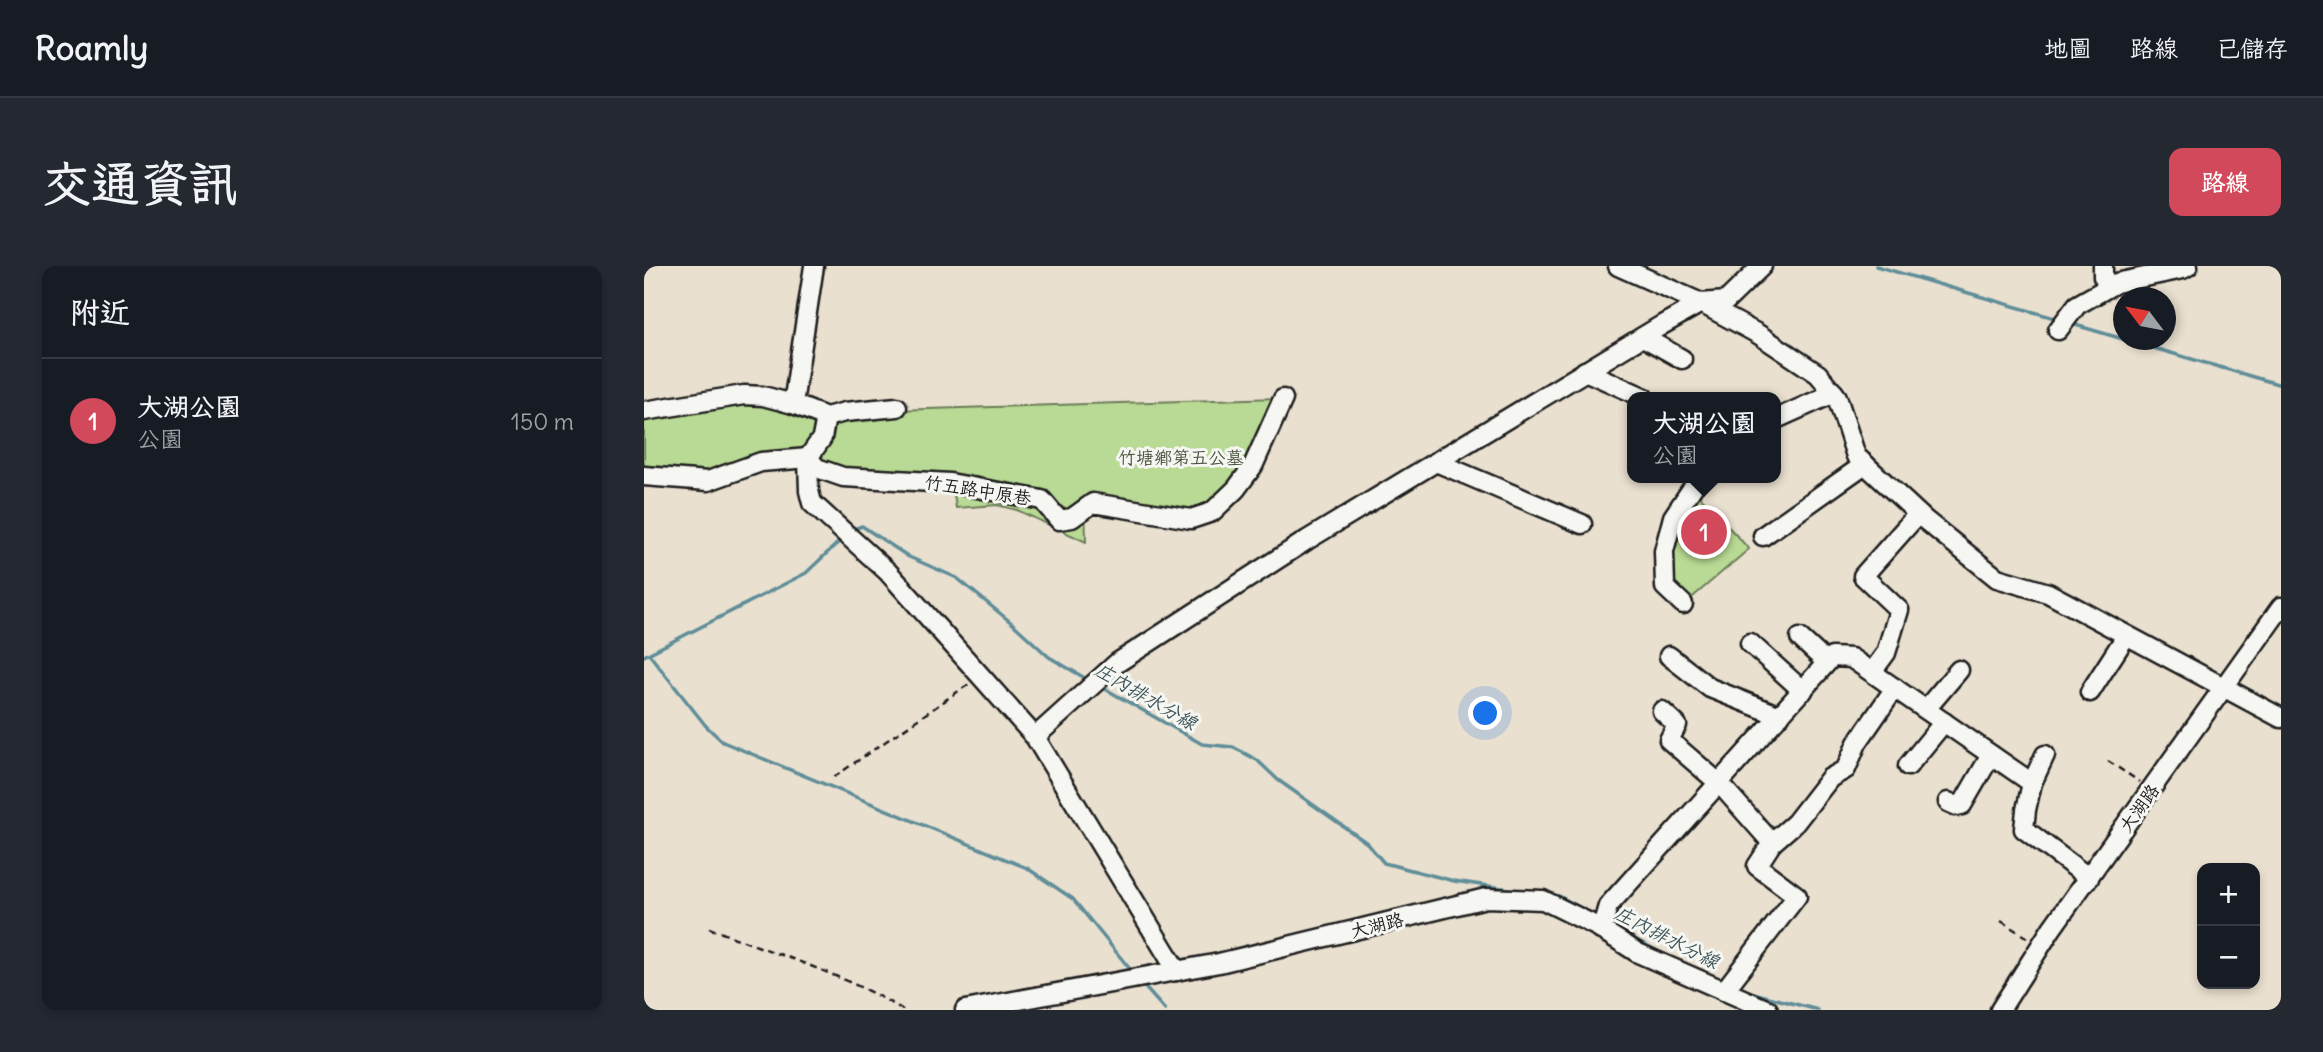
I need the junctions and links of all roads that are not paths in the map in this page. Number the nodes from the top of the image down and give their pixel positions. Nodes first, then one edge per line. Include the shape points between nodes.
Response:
1 (814, 266) edge
2 (1618, 266) edge
3 (1762, 266) edge
4 (2186, 267) edge
5 (1702, 303) junction
6 (2059, 330) dead end
7 (1643, 337) junction
8 (1682, 359) dead end
9 (1585, 371) junction
10 (1632, 392) edge
11 (1833, 393) junction
12 (1283, 399) dead end
13 (793, 404) junction
14 (897, 407) dead end
15 (644, 411) edge
16 (1781, 417) edge
17 (827, 418) junction
18 (808, 458) junction
19 (1436, 462) junction
20 (1865, 464) junction
21 (644, 476) edge
22 (1696, 483) edge
23 (1919, 514) junction
24 (1582, 524) dead end
25 (1763, 536) dead end
26 (1683, 604) dead end
27 (2278, 619) edge
28 (2126, 636) junction
29 (1800, 638) dead end
30 (1750, 643) dead end
31 (1669, 656) dead end
32 (1826, 662) junction
33 (1959, 670) dead end
34 (1872, 672) junction
35 (1895, 688) junction
36 (2225, 688) junction
37 (1803, 691) junction
38 (2090, 692) dead end
39 (1926, 709) junction
40 (1662, 711) dead end
41 (1780, 716) junction
42 (2281, 718) edge
43 (1944, 722) junction
44 (1035, 737) junction
45 (1991, 755) junction
46 (2045, 755) dead end
47 (1908, 766) dead end
48 (2032, 783) junction
49 (1720, 784) junction
50 (1948, 802) dead end
51 (1772, 843) junction
52 (2088, 878) junction
53 (1601, 930) junction
54 (1177, 971) junction
55 (1724, 991) junction
56 (965, 1010) edge
57 (1768, 1010) edge
58 (2000, 1010) edge

1 - 13 street
2 - 5 street
3 - 5 street via 1726,300
4 - 6 street via 2116,283 2077,306
5 - 7 street
5 - 11 street via 1818,374
7 - 8 street
7 - 9 street
9 - 10 street
9 - 19 street
11 - 16 street
11 - 20 street via 1856,456
12 - 18 street, 竹五路中原巷 via 1253,466 1236,489 1212,512 1191,519 1093,503 1072,518 1059,520 1042,500 950,483 843,477 817,468
13 - 15 street via 744,395
13 - 17 street
14 - 17 street
17 - 18 street via 822,438
18 - 21 street via 761,462 708,481
18 - 44 street via 813,503 888,572
19 - 24 street
19 - 44 street via 1117,663
20 - 23 street
20 - 25 street
22 - 26 street via 1673,517 1664,551 1665,587
23 - 28 street via 1997,578 2048,593
23 - 34 street via 1863,576 1899,610 1886,653
27 - 36 street, 大湖路
28 - 36 street
28 - 38 street
29 - 32 street
30 - 37 street
31 - 41 street via 1710,688
32 - 34 street via 1832,656 1851,658
32 - 37 street
33 - 39 street
34 - 35 street
35 - 39 street
35 - 51 street via 1857,743 1846,769 1830,778 1795,823
36 - 42 street
36 - 52 street, 大湖路
37 - 41 street
39 - 43 street
40 - 49 street via 1677,725 1669,740
41 - 49 street
43 - 45 street
43 - 47 street
44 - 54 street
45 - 48 street
45 - 50 street via 1962,805
46 - 48 street
48 - 52 street via 2024,829
49 - 51 street
49 - 53 street via 1608,906
51 - 55 street via 1756,866 1797,896
52 - 58 street, 大湖路
53 - 54 street, 大湖路 via 1543,900 1486,898
53 - 55 street, 大湖路 via 1638,953
54 - 56 street, 大湖路
55 - 57 street, 大湖路

